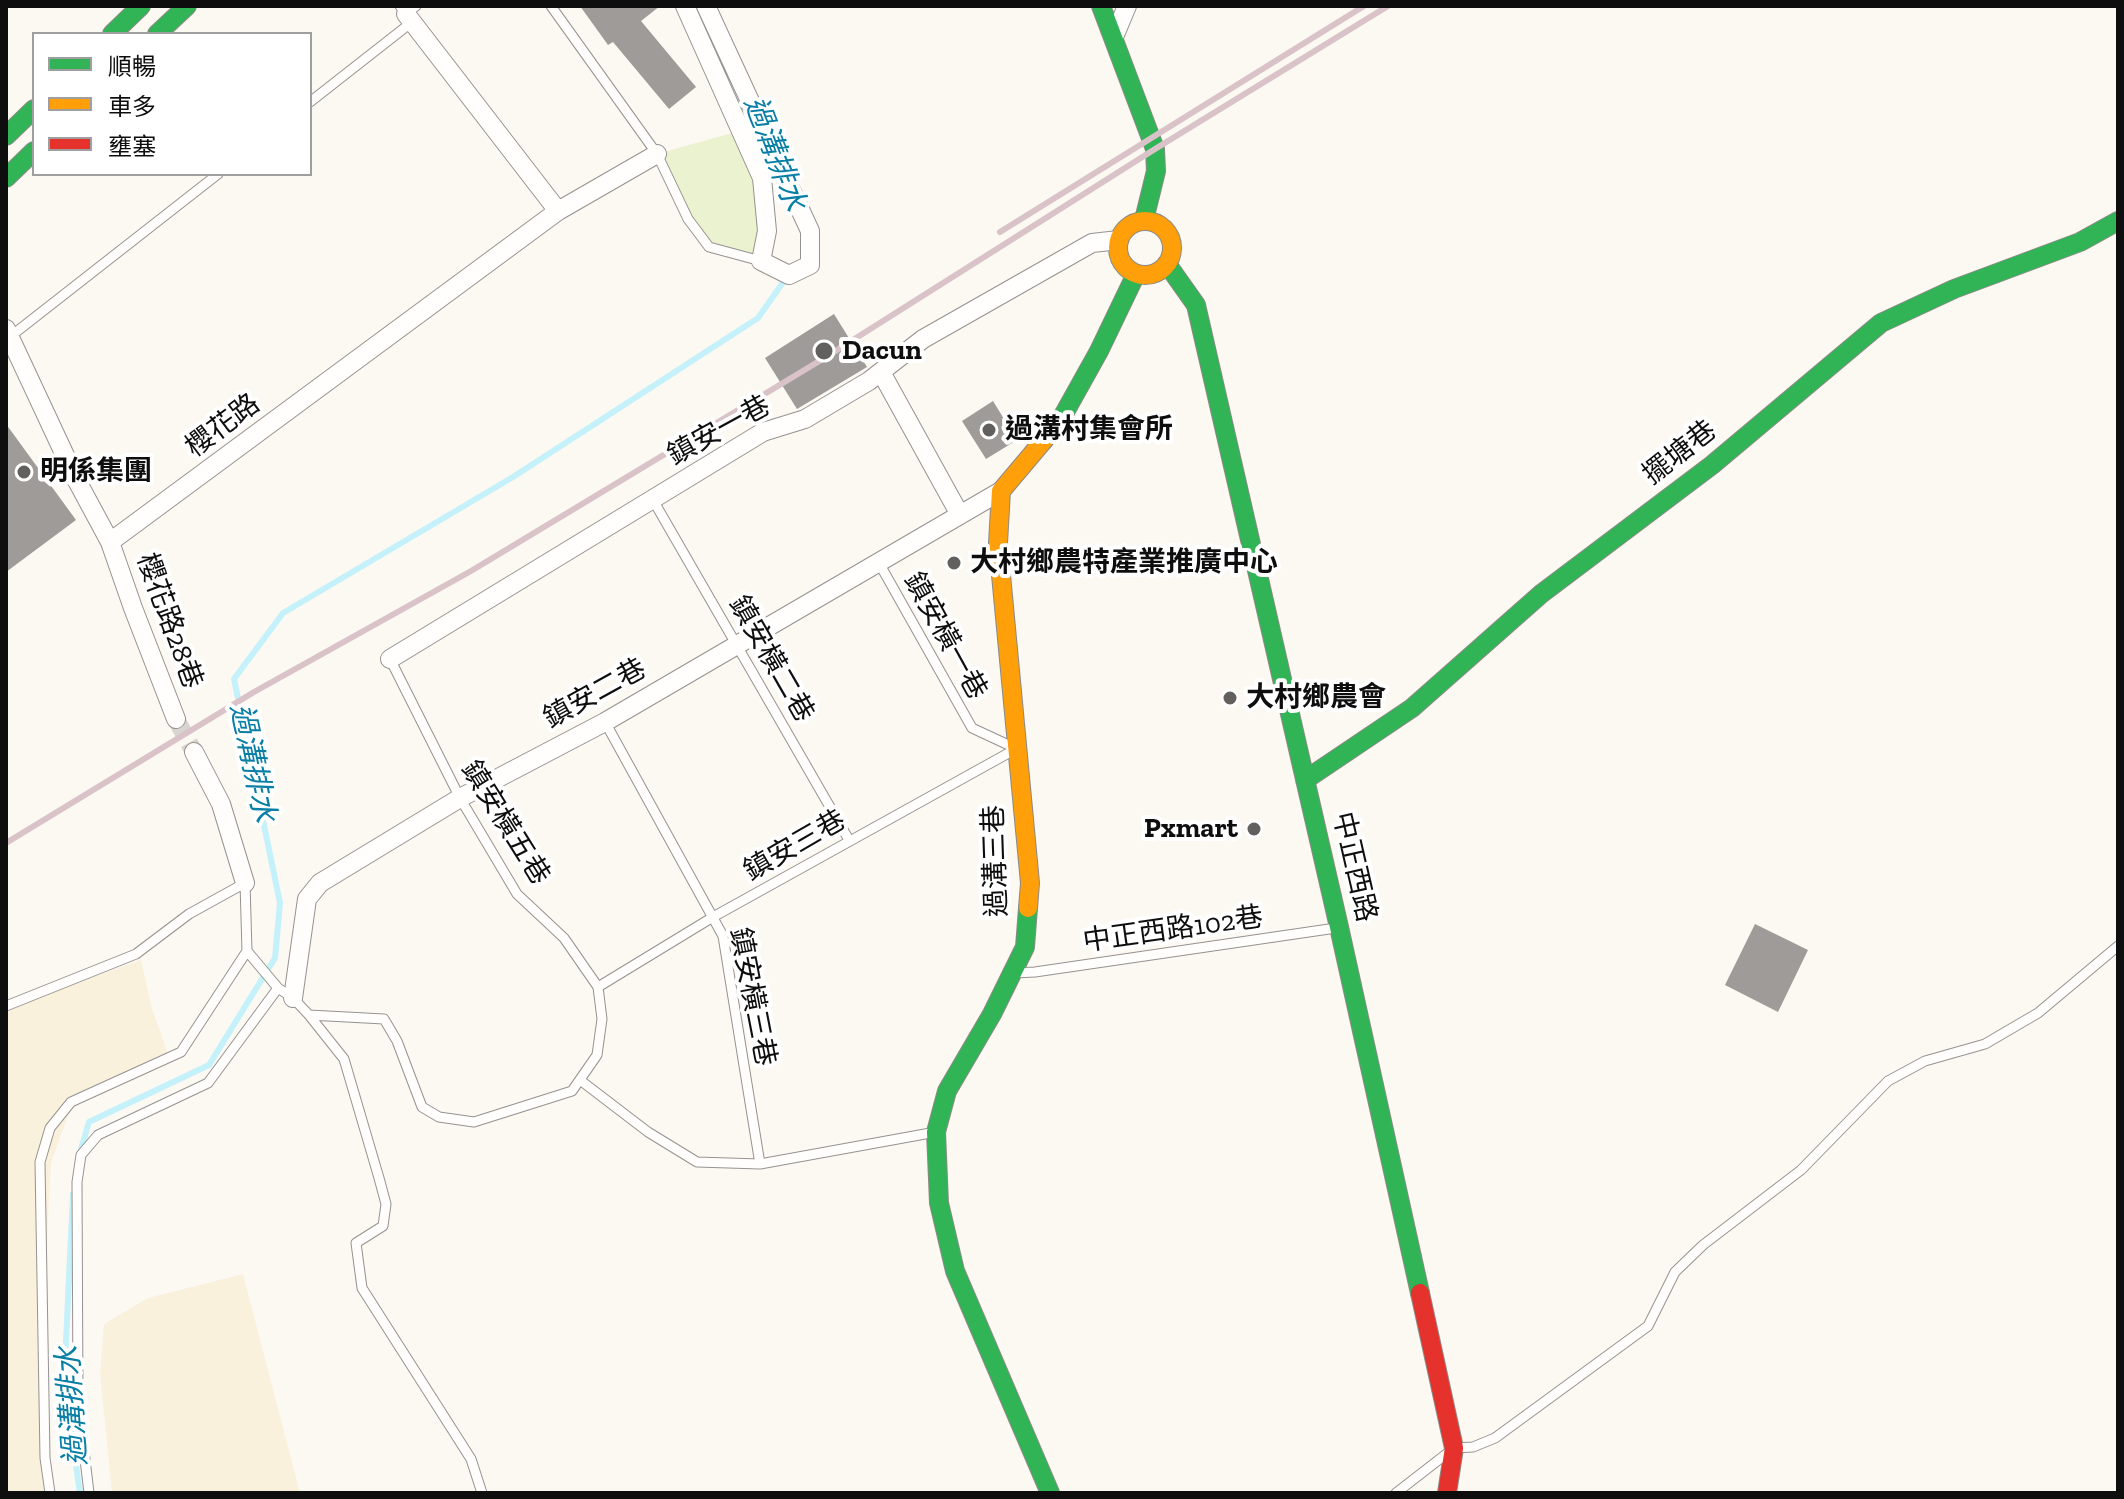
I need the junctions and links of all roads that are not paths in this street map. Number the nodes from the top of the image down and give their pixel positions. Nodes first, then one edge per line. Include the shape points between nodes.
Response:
1 (141, 6) edge
2 (187, 6) edge
3 (551, 6) edge
4 (685, 6) edge
5 (706, 6) edge
6 (1101, 6) edge
7 (1127, 6) edge
8 (409, 12) edge
9 (114, 32) edge
10 (159, 32) edge
11 (1114, 37) junction
12 (312, 100) edge
13 (32, 111) edge
14 (6, 136) edge
15 (32, 153) edge
16 (657, 154) junction
17 (215, 176) edge
18 (6, 178) edge
19 (558, 211) junction
20 (1144, 220) junction
21 (2118, 221) edge
22 (1119, 240) junction
23 (761, 261) junction
24 (1167, 264) junction
25 (1136, 274) junction
26 (8, 332) edge
27 (881, 372) junction
28 (1001, 491) junction
29 (653, 500) junction
30 (960, 515) junction
31 (110, 542) junction
32 (879, 563) junction
33 (738, 645) junction
34 (390, 659) joint
35 (176, 719) tunnel mouth
36 (605, 722) junction
37 (1017, 749) junction
38 (194, 752) tunnel mouth
39 (1305, 780) junction
40 (460, 798) junction
41 (849, 840) junction
42 (245, 883) junction
43 (713, 917) junction
44 (1339, 927) junction
45 (2118, 946) edge
46 (247, 951) junction
47 (1013, 973) junction
48 (598, 987) junction
49 (285, 993) junction
50 (6, 1006) edge
51 (309, 1015) junction
52 (580, 1080) junction
53 (936, 1132) junction
54 (760, 1164) junction
55 (1454, 1448) junction
56 (50, 1493) edge
57 (89, 1493) edge
58 (482, 1493) edge
59 (1050, 1493) edge
60 (1396, 1493) edge
61 (1447, 1493) edge

1 - 9 street
2 - 10 street
3 - 16 lane
4 - 23 street via 762,178 767,231
5 - 23 street via 810,231 810,265 789,275
6 - 11 street
7 - 11 street
8 - 12 lane
8 - 19 street
11 - 20 street via 1155,149 1156,171
13 - 14 street
15 - 18 street
16 - 19 street, 櫻花路
16 - 23 lane via 688,219 709,247
17 - 26 lane
19 - 31 street, 櫻花路
20 - 22 street via 1128,226
20 - 24 street, 中正西路 via 1160,225 1171,238
21 - 39 street, 擺塘巷 via 2080,242 1881,323 1712,465 1541,594 1412,708
22 - 25 street via 1119,256
22 - 27 street, 鎮安一巷 via 1092,243 923,339
24 - 25 street via 1152,275
24 - 39 street, 中正西路 via 1196,305
25 - 28 street via 1060,421
26 - 31 street
27 - 29 street, 鎮安一巷 via 805,419 763,432
27 - 30 street
28 - 30 street, 鎮安二巷
28 - 37 street, 過溝三巷 via 998,543
29 - 33 lane, 鎮安橫二巷
29 - 34 street, 鎮安一巷
30 - 32 street, 鎮安二巷
31 - 35 street, 櫻花路28巷
32 - 33 street, 鎮安二巷
32 - 37 lane, 鎮安橫一巷 via 972,728
33 - 36 street, 鎮安二巷
33 - 41 lane, 鎮安橫二巷
34 - 40 lane, 鎮安橫五巷
36 - 40 street, 鎮安二巷
36 - 43 lane, 鎮安橫三巷
37 - 41 lane, 鎮安三巷
37 - 47 street, 過溝三巷 via 1030,883 1025,947
38 - 42 street via 221,804
39 - 44 street, 中正西路
40 - 48 lane, 鎮安橫五巷 via 517,894 564,938
40 - 49 street, 鎮安二巷 via 320,883 307,899
41 - 43 lane, 鎮安三巷
42 - 46 lane
42 - 50 lane via 189,914 136,954
43 - 48 lane, 鎮安三巷
43 - 54 lane, 鎮安橫三巷 via 723,936
44 - 47 lane, 中正西路102巷
44 - 55 street, 中正西路
45 - 55 lane via 2038,1013 1985,1044 1925,1061 1888,1081 1801,1170 1675,1272 1648,1326 1495,1438
46 - 49 lane
46 - 56 lane via 181,1052 71,1102 50,1128 40,1162
47 - 53 street, 過溝三巷 via 947,1091
48 - 52 lane via 602,1019 597,1055
49 - 51 lane
49 - 57 lane via 208,1083 98,1135 81,1155 78,1400
51 - 52 lane via 384,1019 422,1107 439,1117 474,1122 572,1091
51 - 58 lane via 344,1059 386,1204 383,1226 356,1243 362,1288 471,1459
52 - 54 lane via 697,1162
53 - 54 lane
53 - 59 street, 過溝三巷 via 939,1203 955,1271
55 - 60 lane
55 - 61 street, 中正西路

